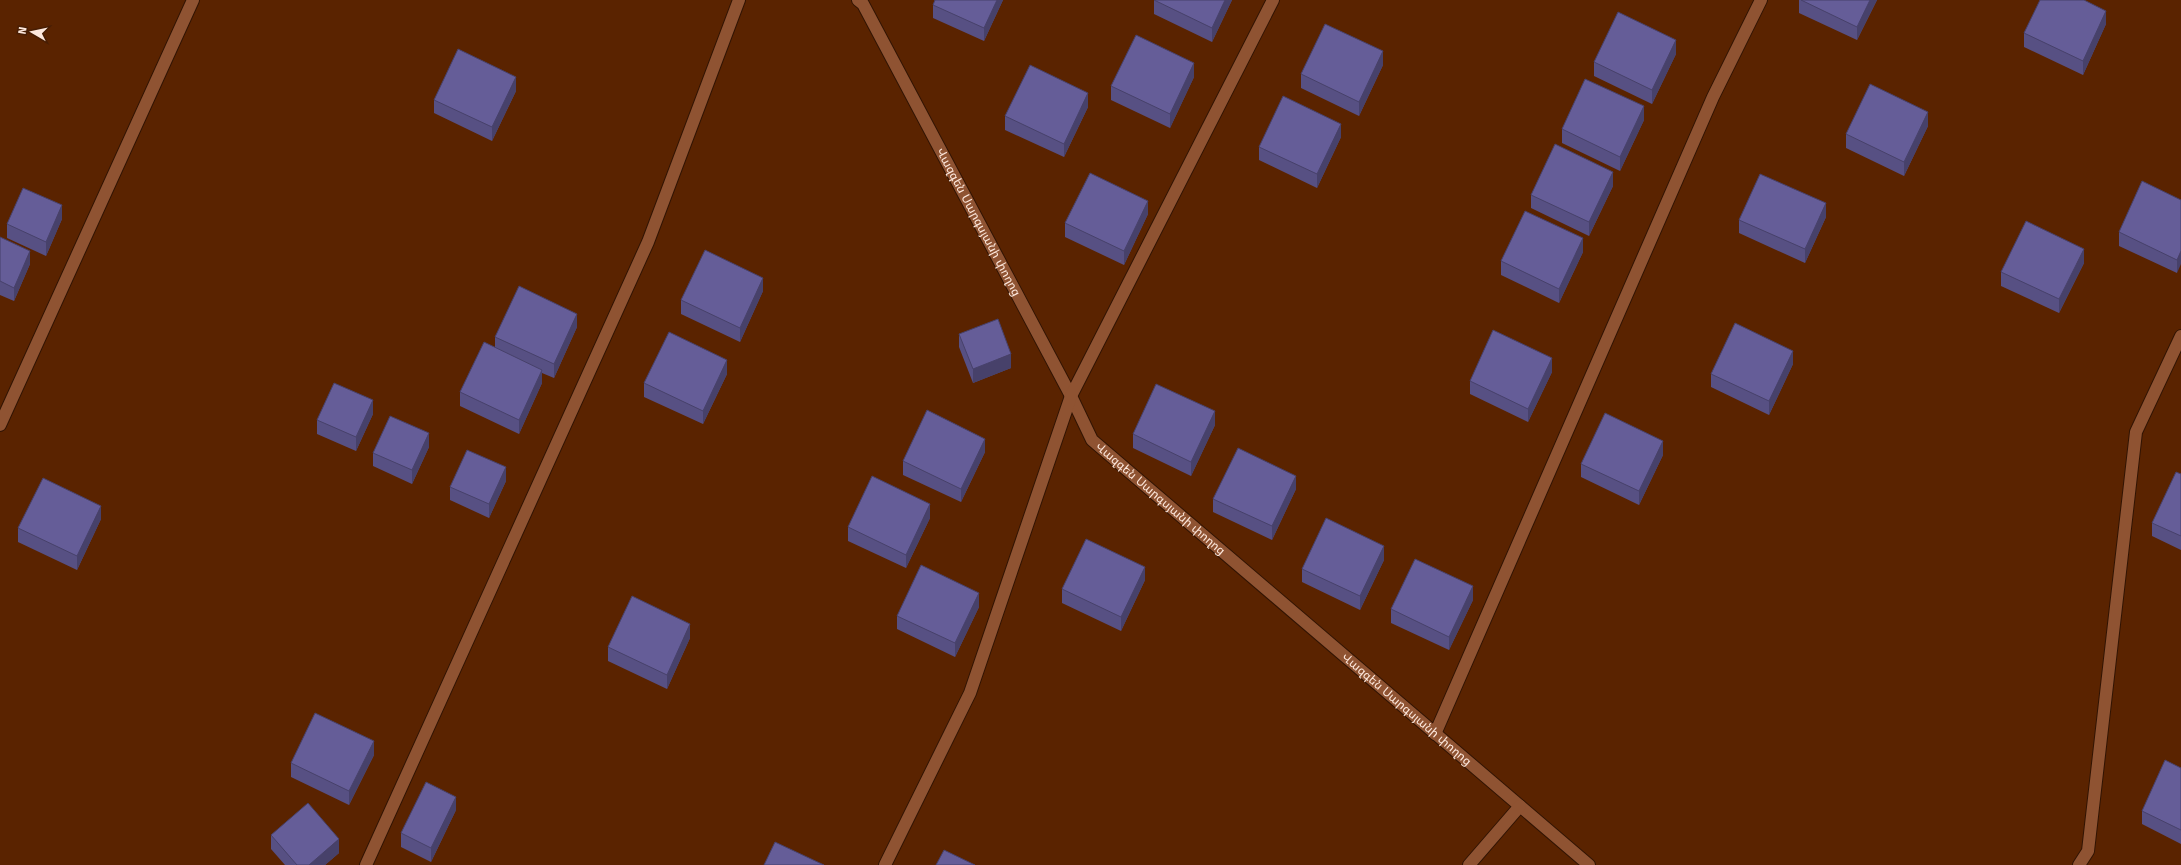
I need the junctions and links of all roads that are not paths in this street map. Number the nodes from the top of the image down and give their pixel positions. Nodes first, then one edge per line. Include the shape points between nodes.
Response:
1 (193, 0) edge
2 (740, 0) edge
3 (858, 0) edge
4 (1273, 0) edge
5 (1762, 0) edge
6 (2181, 336) edge
7 (1071, 396) junction
8 (0, 425) edge
9 (1435, 734) junction
10 (1520, 806) junction
11 (366, 865) edge
12 (885, 865) edge
13 (1470, 865) edge
14 (1589, 865) edge
15 (2079, 865) edge

1 - 8 street
2 - 11 street via 648,242
3 - 7 street, Վազգեն Սարգսյանի փողոց via 863,4
4 - 7 street
5 - 9 street via 1713,97
6 - 15 street via 2136,432 2088,851
7 - 9 street, Վազգեն Սարգսյանի փողոց via 1092,440
7 - 12 street via 970,693
9 - 10 street, Վազգեն Սարգսյանի փողոց
10 - 13 street
10 - 14 street, Վազգեն Սարգսյանի փողոց

